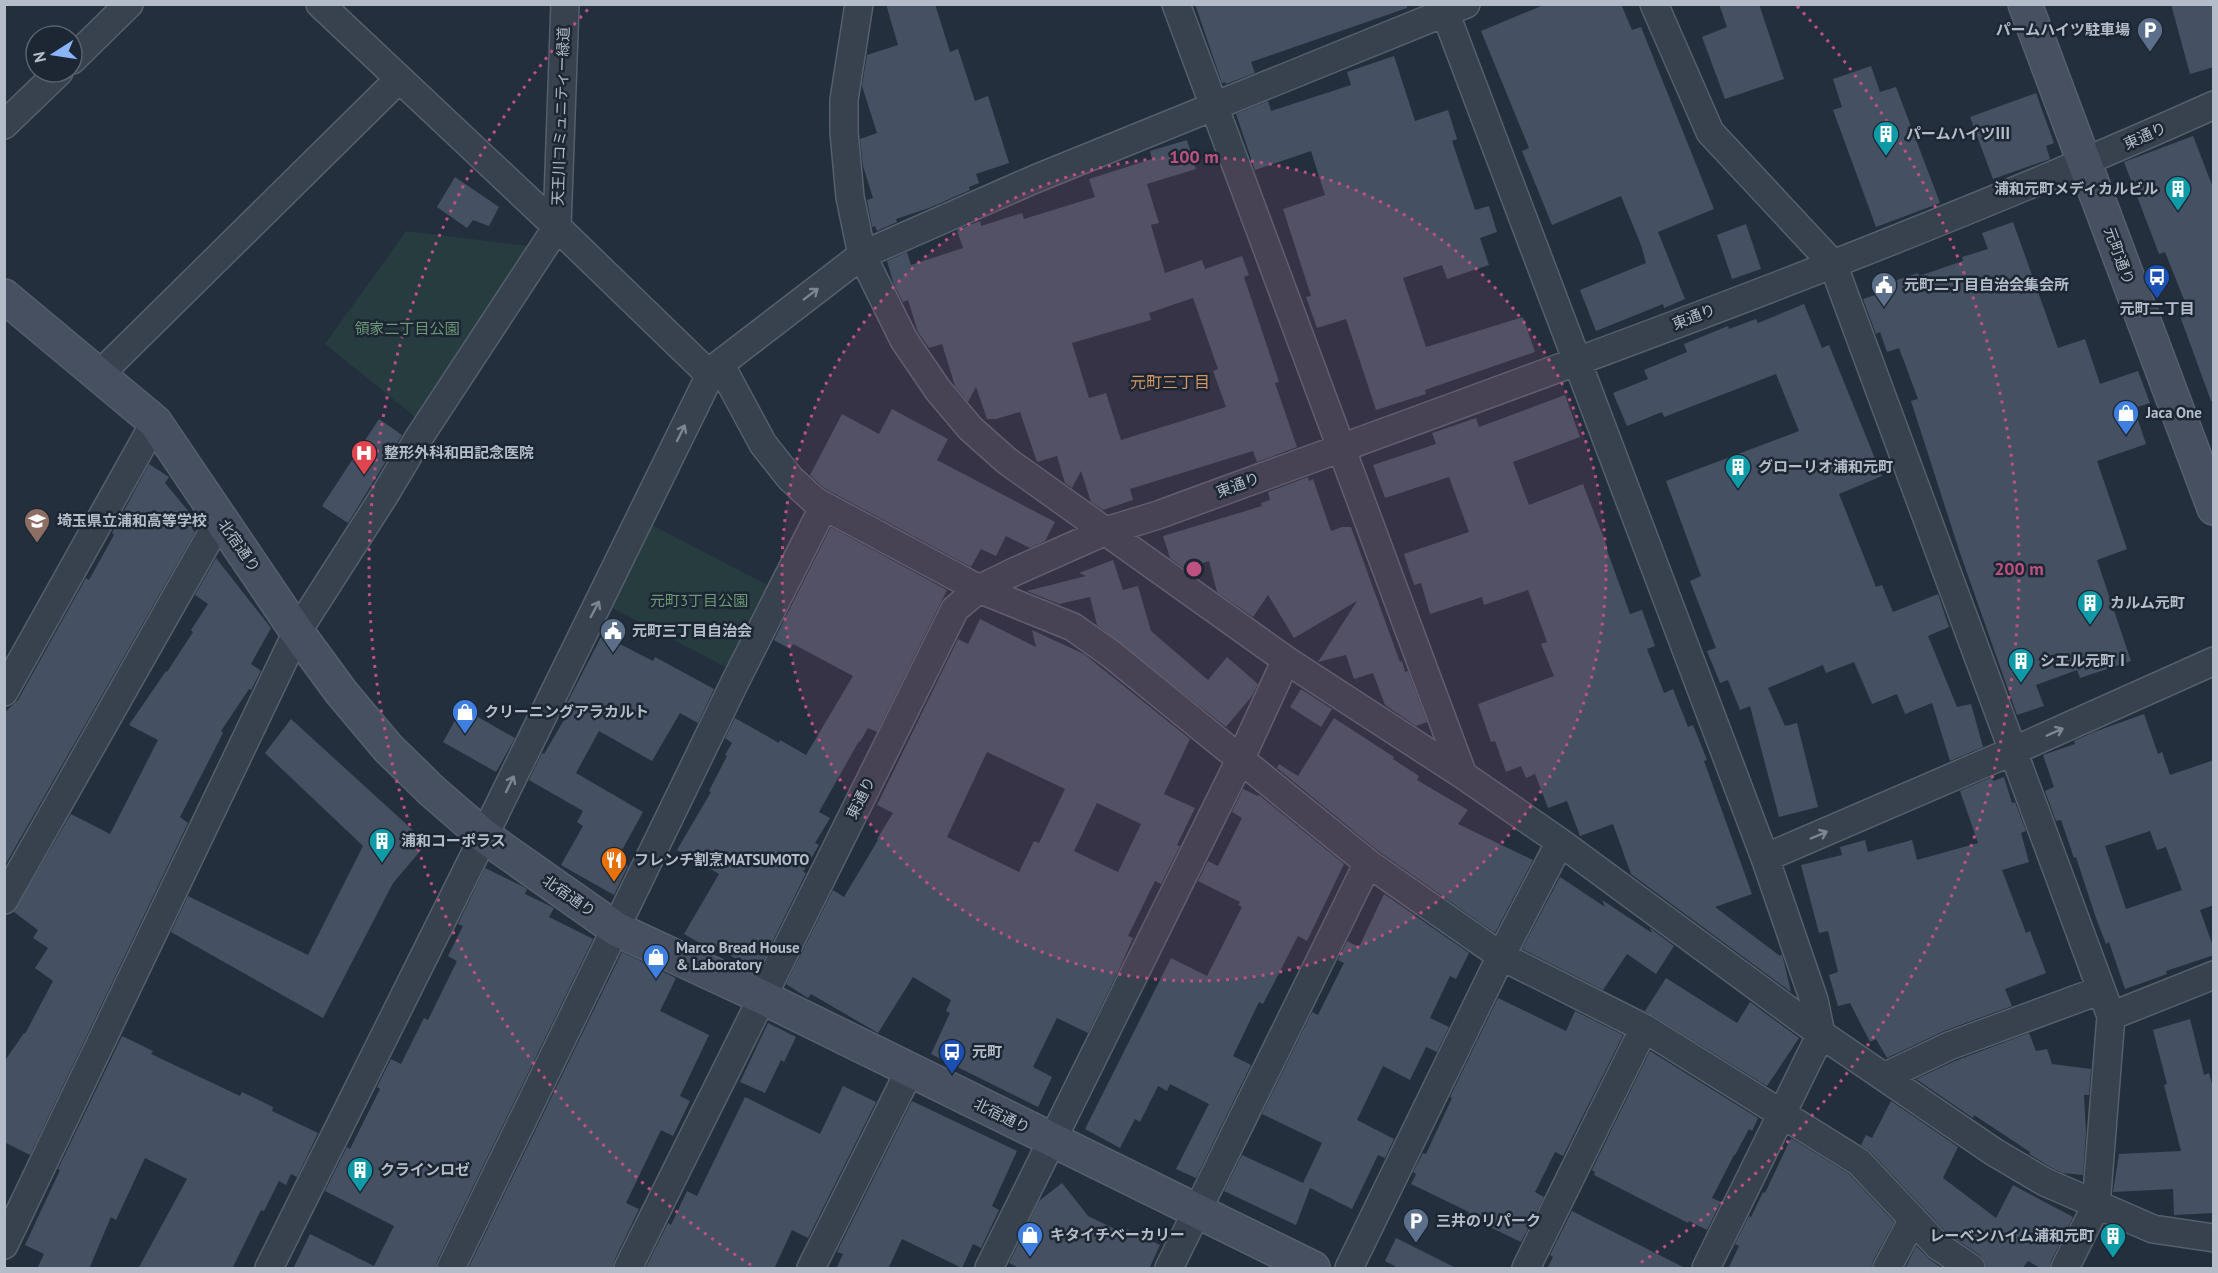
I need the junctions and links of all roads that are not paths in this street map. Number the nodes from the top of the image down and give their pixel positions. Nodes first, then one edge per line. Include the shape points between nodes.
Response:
1 (129, 4) edge
2 (320, 4) edge
3 (565, 4) edge
4 (859, 4) edge
5 (1176, 4) edge
6 (1654, 4) edge
7 (2025, 4) edge
8 (1451, 7) edge
9 (84, 48) edge
10 (398, 80) junction
11 (47, 84) edge
12 (2214, 105) edge
13 (1214, 106) junction
14 (4, 125) edge
15 (2085, 163) junction
16 (557, 227) junction
17 (862, 255) junction
18 (1833, 264) junction
19 (4, 296) edge
20 (1576, 362) junction
21 (715, 369) junction
22 (99, 375) junction
23 (155, 422) junction
24 (1341, 447) junction
25 (824, 506) junction
26 (2214, 508) edge
27 (220, 519) junction
28 (1106, 531) junction
29 (979, 589) junction
30 (297, 632) junction
31 (1286, 660) junction
32 (2214, 661) edge
33 (4, 692) edge
34 (2013, 751) junction
35 (1240, 760) junction
36 (1463, 775) junction
37 (484, 836) junction
38 (1560, 842) junction
39 (1765, 858) junction
40 (1368, 863) junction
41 (4, 900) edge
42 (616, 929) junction
43 (1501, 956) junction
44 (2211, 985) edge
45 (2101, 990) junction
46 (762, 997) junction
47 (2111, 1016) junction
48 (1644, 1028) junction
49 (1821, 1034) junction
50 (910, 1070) junction
51 (1884, 1077) junction
52 (1782, 1114) junction
53 (1050, 1140) junction
54 (2096, 1206) junction
55 (1196, 1212) junction
56 (1913, 1219) junction
57 (2214, 1238) edge
58 (4, 1245) edge
59 (269, 1269) edge
60 (451, 1269) edge
61 (628, 1269) edge
62 (812, 1269) edge
63 (989, 1269) edge
64 (1169, 1269) edge
65 (1313, 1269) edge
66 (1349, 1269) edge
67 (1526, 1269) edge
68 (1706, 1269) edge
69 (1887, 1269) edge
70 (1971, 1269) edge
71 (2065, 1269) edge

1 - 9 street
2 - 10 street
3 - 16 street, 天王川コミュニティー緑道
4 - 17 street via 844,100 844,132 850,197
5 - 13 street
6 - 18 street via 1710,132
7 - 15 street, 元町通り
8 - 13 street
8 - 20 street
10 - 16 street
10 - 22 street
11 - 14 street
12 - 15 street, 東通り
13 - 17 street
13 - 24 street
15 - 18 street, 東通り
15 - 26 street, 元町通り
16 - 21 street
16 - 30 street
21 -> 17 street
17 - 28 street via 904,340 970,428 1007,461
18 - 20 street, 東通り
18 - 34 street
19 - 22 street, 北宿通り
20 - 24 street, 東通り
20 - 39 street
21 - 25 street via 790,478
37 -> 21 street
22 - 23 street, 北宿通り
23 - 27 street, 北宿通り
23 - 33 street
24 - 28 street, 東通り
24 - 36 street
25 - 29 street
25 - 42 street
27 - 30 street, 北宿通り
27 - 41 street
28 - 29 street, 東通り
28 - 31 street
29 - 35 street via 1073,627 1112,654
29 - 46 street, 東通り via 955,609
30 - 37 street, 北宿通り via 388,748
30 - 58 street
31 - 35 street
31 - 36 street
34 -> 32 street
39 -> 34 street
34 - 45 street
35 - 40 street
35 - 53 street
36 - 38 street
37 - 42 street, 北宿通り
37 - 59 street
38 - 43 street
38 - 49 street
39 - 49 street via 1814,1000
40 - 43 street
40 - 55 street
42 - 46 street, 北宿通り
42 - 60 street
43 - 48 street
43 - 66 street
44 - 47 street
45 - 47 street
45 - 51 street via 1949,1046
46 - 50 street, 北宿通り
46 - 61 street, 東通り
47 - 54 street
48 - 52 street
48 - 67 street
49 - 51 street
49 - 52 street
50 - 53 street, 北宿通り
50 - 62 street
51 - 54 street via 1994,1152
52 - 56 street via 1859,1162
52 - 68 street
53 - 55 street, 北宿通り
53 - 63 street
54 - 57 street via 2154,1229
54 - 71 street
55 - 64 street
55 - 65 street, 北宿通り
56 - 69 street
56 - 70 street via 1938,1246

